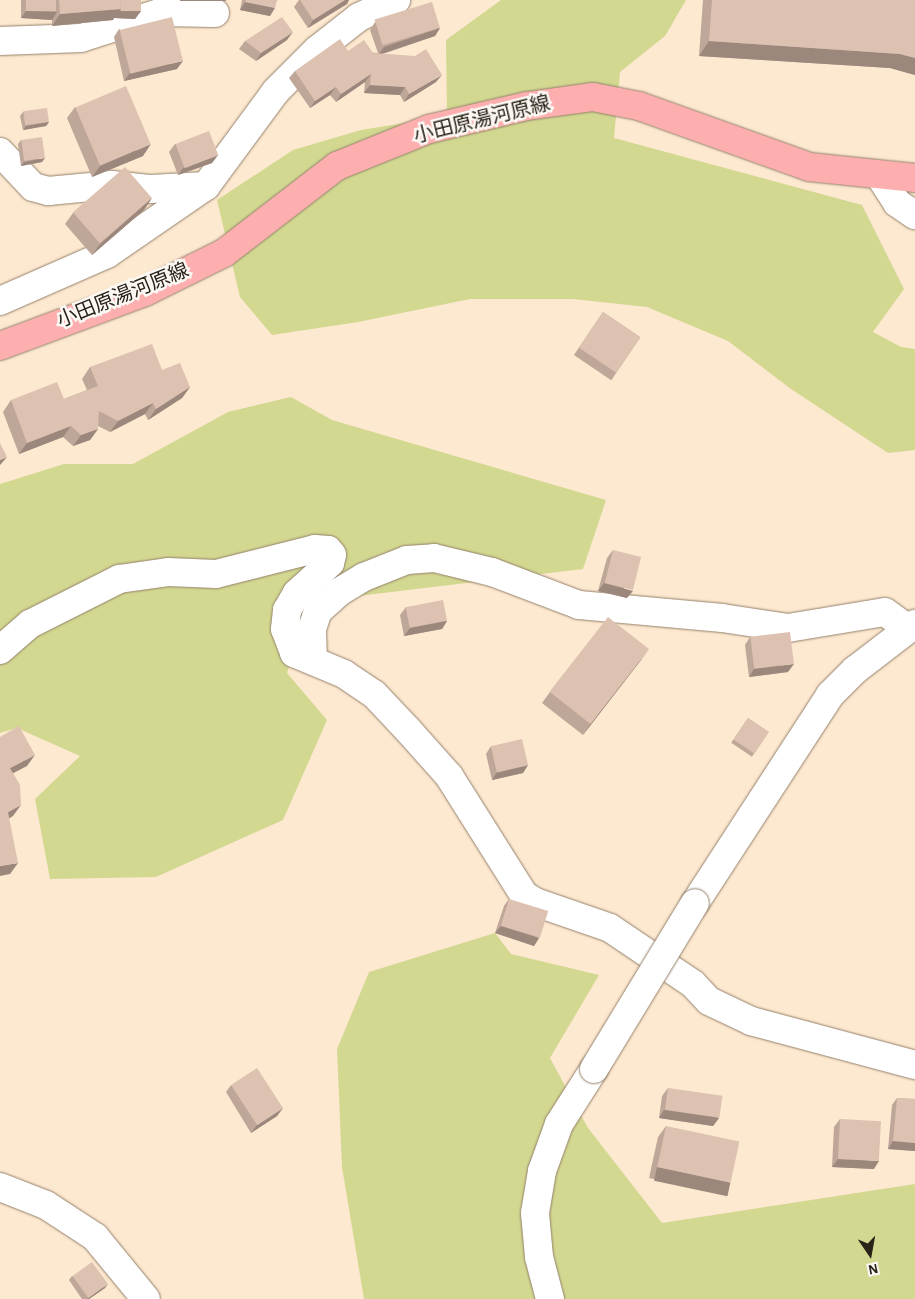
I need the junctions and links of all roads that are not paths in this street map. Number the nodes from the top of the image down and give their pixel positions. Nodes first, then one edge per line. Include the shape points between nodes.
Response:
1 (396, 0) edge
2 (215, 13) dead end
3 (0, 41) edge
4 (0, 152) edge
5 (879, 175) junction
6 (915, 178) edge
7 (206, 186) junction
8 (915, 215) edge
9 (0, 301) edge
10 (0, 346) edge
11 (909, 633) edge
12 (0, 650) edge
13 (313, 660) junction
14 (915, 1065) edge
15 (0, 1187) edge
16 (146, 1299) edge
17 (550, 1299) edge

1 - 7 street via 359,18 317,50 276,91
2 - 3 street via 162,12 81,38
4 - 7 street via 33,187 48,190 112,185 150,189
5 - 6 main road, 小田原湯河原線
5 - 8 street via 897,203
5 - 10 main road, 小田原湯河原線 via 809,167 630,104 593,97 527,106 429,129 337,166 224,253 145,292
7 - 9 street via 107,254
11 - 13 street via 885,612 788,628 722,618 579,605 492,572 434,558 407,560 339,592 318,612 312,629
11 - 17 street, bridge via 855,670 830,695 694,903 559,1124 542,1171 535,1213 538,1257
12 - 13 street via 30,624 119,578 168,572 216,574 315,549 328,550 332,556 330,563 297,593 287,610 285,630 294,653
13 - 14 street via 344,674 374,694 408,730 449,776 524,895 535,902 610,928 693,984 709,1001 751,1021
15 - 16 street via 46,1206 95,1237

